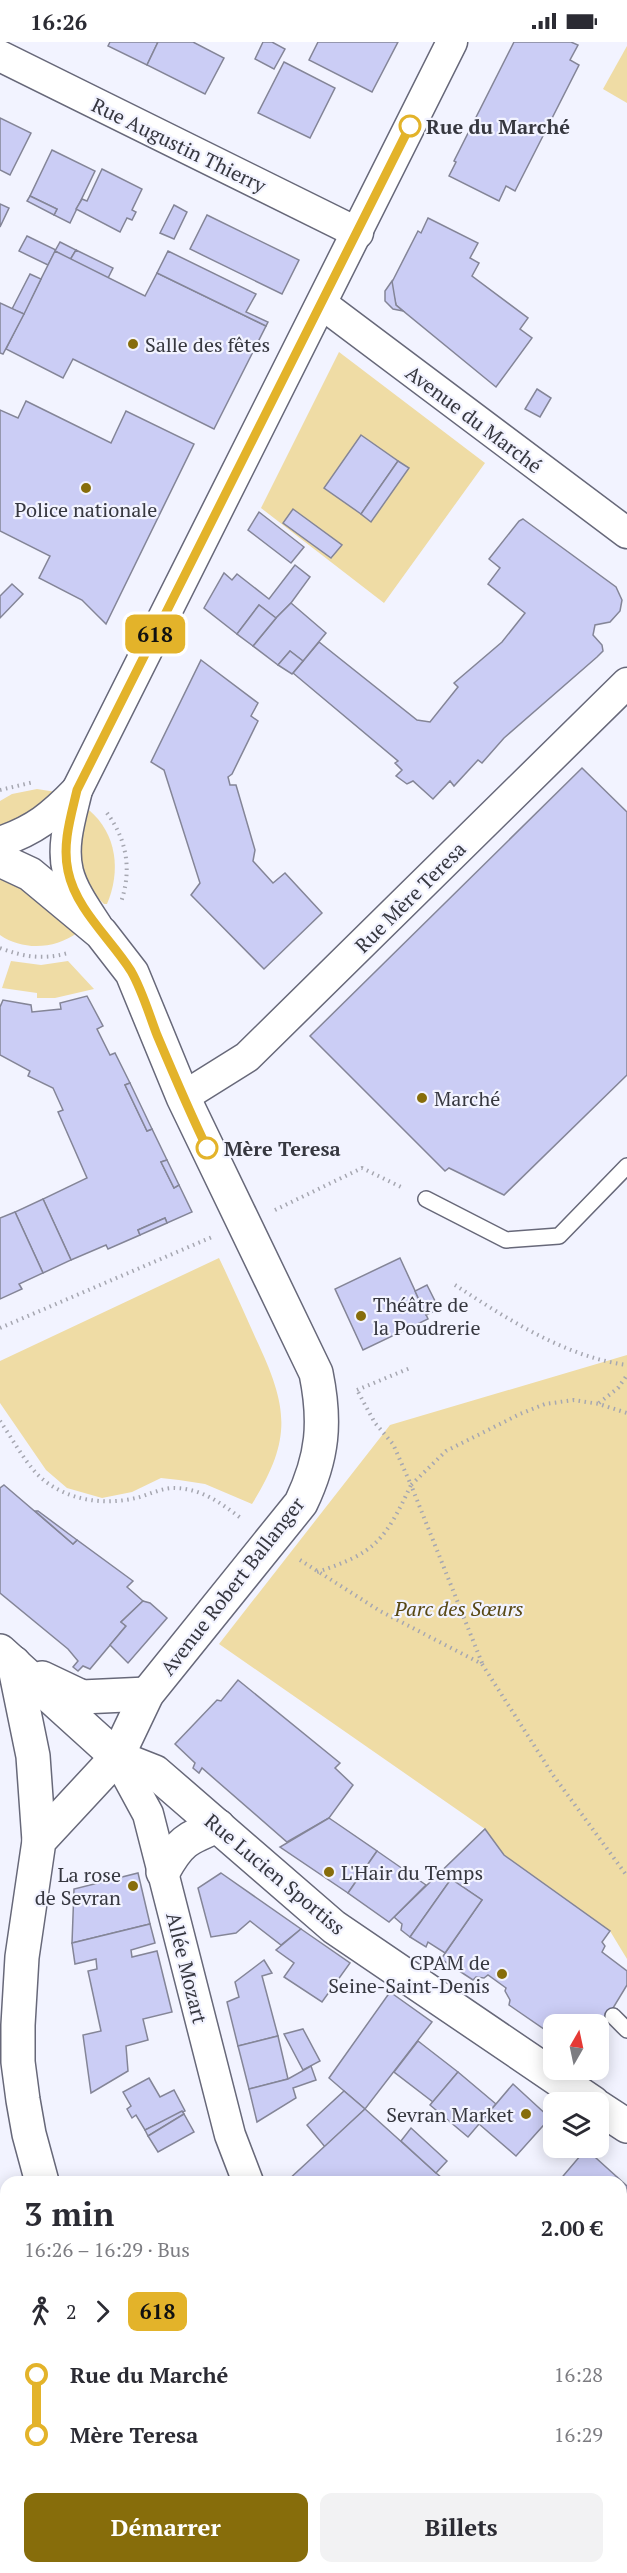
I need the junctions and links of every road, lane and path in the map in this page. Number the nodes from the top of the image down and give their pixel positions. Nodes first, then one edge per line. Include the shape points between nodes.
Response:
1 (452, 42) edge
2 (0, 56) edge
3 (358, 233) junction
4 (322, 304) junction
5 (627, 533) edge
6 (627, 683) edge
7 (77, 790) junction
8 (0, 842) edge
9 (0, 860) edge
10 (101, 933) junction
11 (183, 1097) junction
12 (627, 1167) edge
13 (426, 1199) joint
14 (244, 1223) junction
15 (455, 1284) dead end
16 (0, 1328) edge
17 (627, 1365) edge
18 (410, 1368) dead end
19 (627, 1375) edge
20 (352, 1380) dead end
21 (357, 1390) junction
22 (599, 1404) junction
23 (627, 1413) edge
24 (0, 1421) edge
25 (411, 1485) junction
26 (271, 1542) junction
27 (317, 1572) junction
28 (7, 1657) edge
29 (482, 1664) junction
30 (147, 1694) junction
31 (117, 1757) junction
32 (218, 1826) junction
33 (39, 1841) junction
34 (163, 1872) junction
35 (627, 1876) edge
36 (613, 2016) dead end
37 (627, 2030) edge
38 (577, 2092) edge
39 (609, 2115) edge
40 (627, 2127) edge
41 (40, 2176) edge
42 (246, 2176) edge

1 - 3 street
2 - 3 street, Rue Augustin Thierry
3 - 4 street
4 - 5 street, Avenue du Marché
4 - 7 street
6 - 11 street, Rue Mère Teresa via 248,1057
7 - 8 street via 50,818
7 - 10 street via 65,850 68,873
9 - 10 main road, Avenue Robert Ballanger via 30,874
10 - 11 main road, Avenue Robert Ballanger via 132,973
11 - 14 main road, Avenue Robert Ballanger
12 - 13 lane via 559,1236 506,1240
13 - 14 path via 362,1168
14 - 16 path
14 - 26 main road, Avenue Robert Ballanger via 316,1373 322,1402 321,1448 312,1479 301,1503
15 - 17 path via 558,1345
18 - 21 path
19 - 22 path
20 - 21 path
21 - 25 path via 375,1423 393,1444
22 - 23 path
22 - 25 path via 574,1400 545,1404 520,1414 446,1451
24 - 26 path via 37,1474 62,1492 83,1500 108,1502 175,1488 204,1493
25 - 27 path via 396,1516 366,1553
25 - 29 path
26 - 27 path
26 - 30 main road, Avenue Robert Ballanger
27 - 29 path via 380,1611
28 - 30 main road via 82,1697
28 - 31 main road, Rue Lucien Sportiss
28 - 33 main road via 33,1756
29 - 35 path via 553,1775
30 - 31 main road, Avenue Robert Ballanger
31 - 32 main road, Rue Lucien Sportiss via 155,1772
31 - 33 main road, Avenue Robert Ballanger
31 - 34 street, Allée Mozart via 148,1814
32 - 34 main road via 193,1835 176,1848
32 - 38 main road, Rue Lucien Sportiss via 334,1927
33 - 41 main road via 22,1957 18,2062 28,2134
34 - 42 street, Allée Mozart via 230,2134
36 - 37 lane
39 - 40 main road

